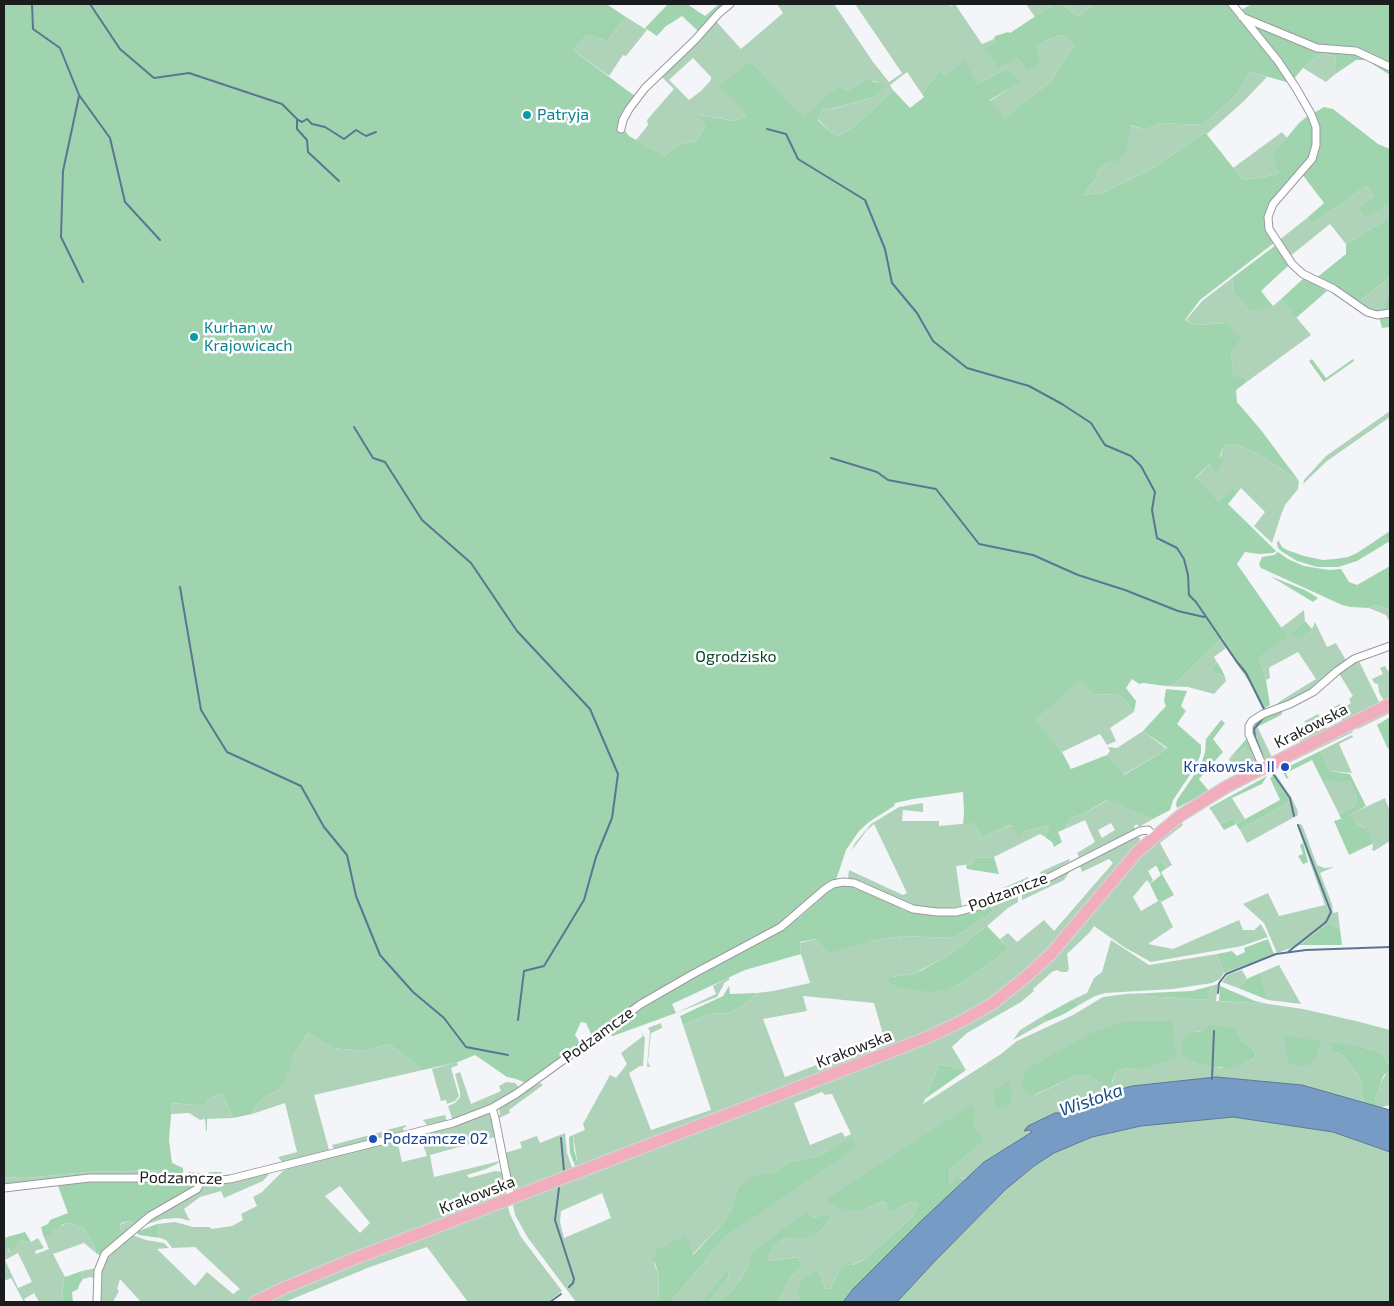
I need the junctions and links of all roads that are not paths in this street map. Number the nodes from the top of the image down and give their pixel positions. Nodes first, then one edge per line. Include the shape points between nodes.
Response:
1 (730, 4) edge
2 (1232, 4) edge
3 (1242, 16) junction
4 (1390, 67) edge
5 (621, 129) dead end
6 (1390, 313) edge
7 (1390, 646) edge
8 (1390, 704) edge
9 (1264, 768) junction
10 (1154, 836) junction
11 (492, 1108) junction
12 (202, 1180) junction
13 (4, 1188) edge
14 (511, 1199) junction
15 (97, 1302) edge
16 (255, 1302) edge

1 - 5 street via 645,88 629,109
2 - 3 street
3 - 4 street via 1317,48 1356,51
3 - 6 street via 1296,88 1317,132 1312,159 1270,210 1269,229 1292,264 1303,274 1338,292 1369,314
7 - 9 street via 1354,659 1310,694 1252,721 1249,734
8 - 9 main road, Krakowska
9 - 10 main road, Krakowska via 1208,797
10 - 11 street, Podzamcze via 1148,830 1140,831 1044,880 956,912 913,910 854,883 833,884 781,927 641,1004
10 - 14 main road, Krakowska via 1122,868 1051,954 992,1004 926,1038
11 - 12 street, Podzamcze via 453,1123 242,1177
11 - 14 street
12 - 13 street, Podzamcze via 89,1178
12 - 15 street via 198,1189 155,1212 105,1254 98,1271
14 - 16 main road, Krakowska via 356,1258

